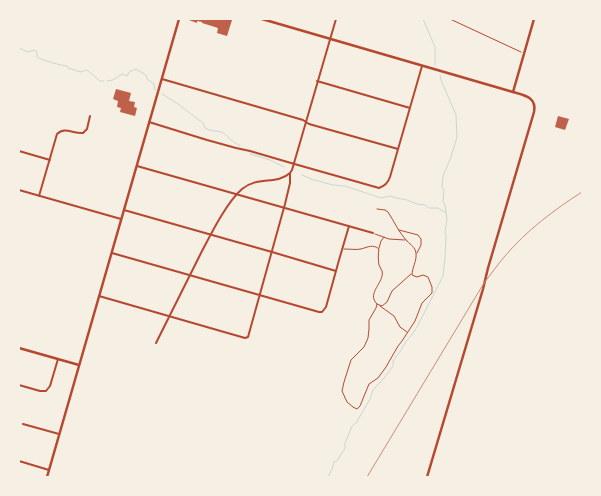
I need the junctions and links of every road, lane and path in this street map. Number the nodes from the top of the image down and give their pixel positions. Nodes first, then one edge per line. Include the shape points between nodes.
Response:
1 (179, 19) edge
2 (262, 19) edge
3 (336, 19) edge
4 (450, 19) edge
5 (534, 19) edge
6 (330, 39) junction
7 (521, 52) dead end
8 (422, 66) junction
9 (162, 79) junction
10 (318, 81) junction
11 (513, 92) junction
12 (410, 108) junction
13 (90, 116) dead end
14 (149, 122) junction
15 (306, 122) junction
16 (398, 149) junction
17 (19, 151) edge
18 (50, 160) junction
19 (293, 164) junction
20 (137, 166) junction
21 (290, 173) junction
22 (19, 190) edge
23 (237, 194) junction
24 (39, 196) junction
25 (284, 208) junction
26 (378, 209) dead end
27 (124, 210) junction
28 (121, 219) junction
29 (349, 226) junction
30 (399, 230) junction
31 (373, 233) joint
32 (211, 235) junction
33 (384, 237) junction
34 (405, 240) junction
35 (342, 249) junction
36 (379, 249) junction
37 (272, 252) junction
38 (112, 253) junction
39 (416, 254) junction
40 (336, 271) junction
41 (412, 274) junction
42 (190, 275) junction
43 (99, 296) junction
44 (260, 296) junction
45 (376, 304) junction
46 (379, 306) junction
47 (169, 316) junction
48 (408, 332) junction
49 (156, 343) dead end
50 (19, 348) edge
51 (58, 359) junction
52 (80, 365) junction
53 (19, 385) edge
54 (23, 424) dead end
55 (59, 434) junction
56 (19, 461) edge
57 (49, 470) junction
58 (47, 477) edge
59 (428, 477) edge

1 - 9 main road
2 - 6 main road
3 - 6 street
4 - 7 path
5 - 11 main road
6 - 8 main road
6 - 10 street
8 - 11 main road
8 - 12 street
9 - 14 main road
9 - 15 street
10 - 12 street
10 - 15 street
11 - 59 main road via 528,97 533,102 534,109
12 - 16 street
13 - 18 street via 86,131 78,134 64,130 57,134
14 - 19 street
14 - 20 main road
15 - 16 street
15 - 19 street
16 - 19 street via 388,182 381,188
17 - 18 street
18 - 24 street
19 - 21 street
20 - 23 street
20 - 27 main road
21 - 23 street via 279,179 250,183
21 - 25 street
22 - 24 street
23 - 25 street
23 - 32 street
24 - 28 street
25 - 29 street
25 - 37 street
26 - 30 path via 388,212
27 - 28 main road
27 - 32 street
28 - 38 main road
29 - 31 street
29 - 35 street
30 - 34 path
30 - 39 path via 418,235 421,239
31 - 33 path
32 - 37 street
32 - 42 street
33 - 34 path
33 - 36 path
34 - 39 path via 413,246
35 - 36 path via 376,246
35 - 40 street
36 - 45 path via 382,278 373,296
37 - 40 street
37 - 44 street
38 - 42 street
38 - 43 main road
39 - 41 path
40 - 44 street via 326,307 322,312
41 - 46 path via 392,291 387,302
41 - 48 path via 417,277 428,277 432,293 422,303
42 - 44 street
42 - 47 street
43 - 47 street
43 - 52 main road
44 - 47 street via 247,338
45 - 46 path
45 - 48 path via 369,320 368,338 364,348 351,360 344,382 343,395 353,407 357,409 360,406 369,384 381,374
46 - 48 path via 394,316 400,327
47 - 49 street
50 - 51 main road
51 - 52 main road
51 - 53 street via 46,391
52 - 55 main road
54 - 55 street
55 - 57 main road
56 - 57 street
57 - 58 main road

